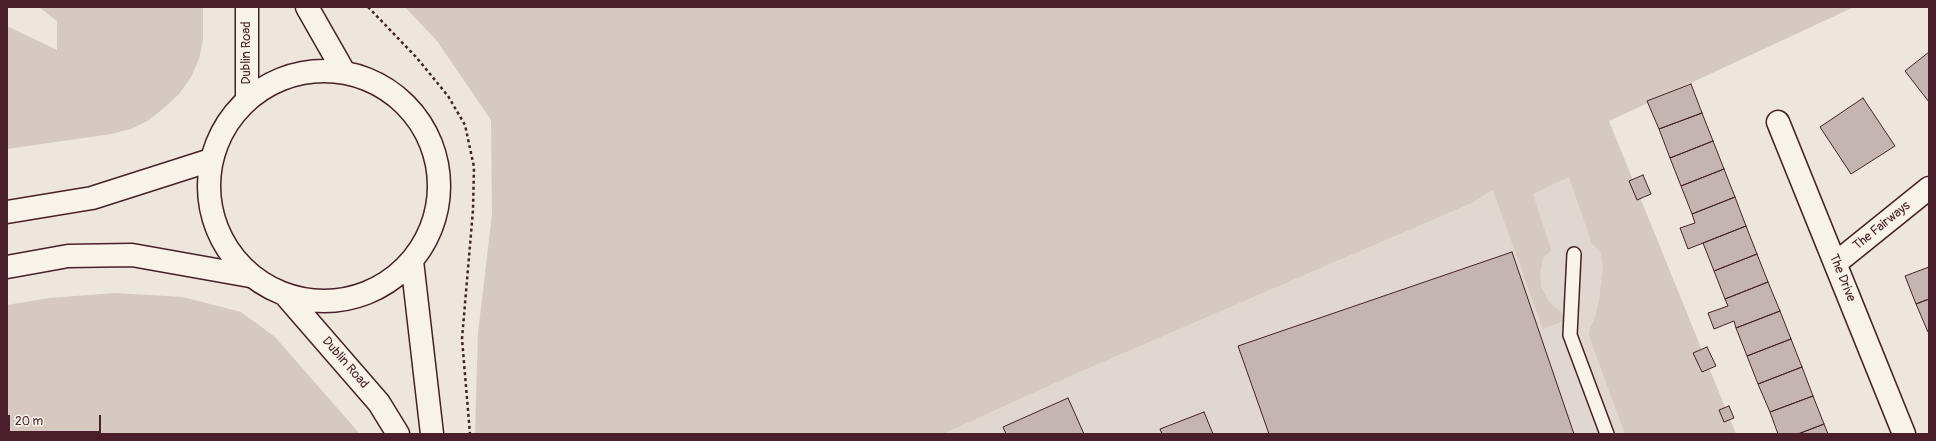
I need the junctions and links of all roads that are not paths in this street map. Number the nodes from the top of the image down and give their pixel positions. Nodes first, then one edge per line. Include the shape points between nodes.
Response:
1 (247, 7) edge
2 (307, 7) edge
3 (344, 72) junction
4 (248, 99) junction
5 (1778, 122) dead end
6 (211, 160) junction
7 (1929, 188) edge
8 (7, 212) edge
9 (1574, 254) dead end
10 (412, 261) junction
11 (1836, 263) junction
12 (7, 267) edge
13 (250, 276) junction
14 (287, 297) junction
15 (398, 434) edge
16 (432, 434) edge
17 (1607, 434) edge
18 (1904, 434) edge

1 - 4 main road, Dublin Road
2 - 3 main road
3 - 4 main road via 320,71 297,74 271,84
3 - 10 main road via 369,80 391,92 413,113 429,138 438,168 439,200 431,231
4 - 6 main road via 226,124
5 - 11 main road, The Drive
6 - 8 main road via 92,198
6 - 13 main road via 208,184 212,219 227,250
7 - 11 main road, The Fairways
9 - 17 lane via 1570,335
10 - 14 main road via 391,281 366,294 340,301 313,302
10 - 16 main road
11 - 18 main road, The Drive
12 - 13 main road via 68,256 132,255
13 - 14 main road
14 - 15 main road, Dublin Road via 379,403

